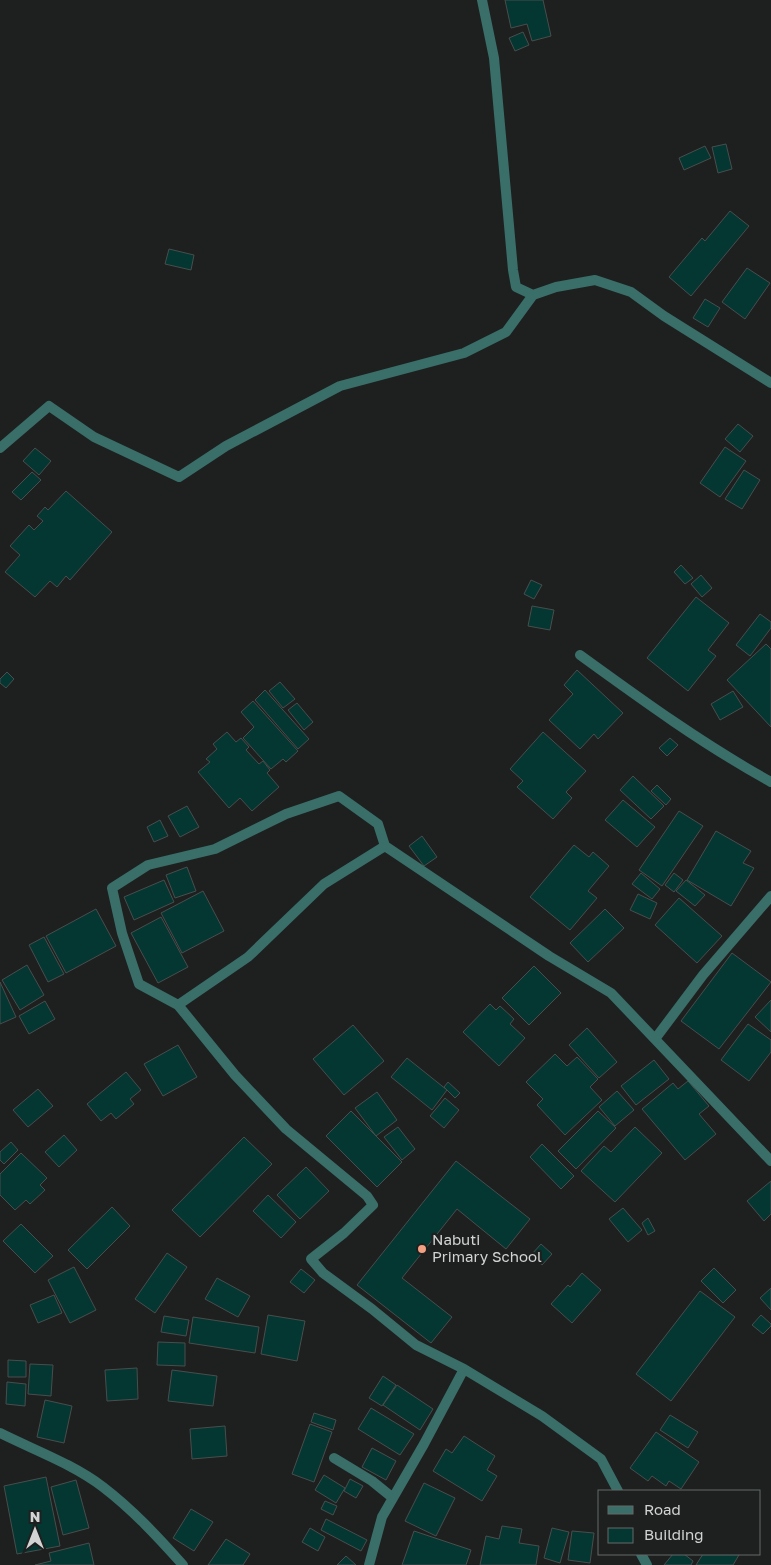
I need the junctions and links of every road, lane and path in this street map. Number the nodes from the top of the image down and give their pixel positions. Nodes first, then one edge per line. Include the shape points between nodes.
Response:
1 (482, 0) edge
2 (533, 295) junction
3 (771, 382) edge
4 (0, 448) edge
5 (580, 655) dead end
6 (771, 782) edge
7 (385, 846) junction
8 (771, 896) edge
9 (178, 1005) junction
10 (655, 1039) junction
11 (771, 1161) edge
12 (464, 1369) junction
13 (0, 1433) edge
14 (334, 1458) dead end
15 (618, 1490) edge
16 (393, 1498) junction
17 (183, 1565) edge
18 (370, 1565) edge

1 - 2 street via 494,58 513,270 516,287
2 - 3 street via 595,280 631,292
2 - 4 street via 506,332 464,354 340,386 226,446 179,477 94,437 49,406
5 - 6 street via 668,718
7 - 9 street via 324,884 248,956
7 - 9 street via 378,824 339,796 286,814 215,849 148,865 112,888 122,933 139,984
7 - 10 street via 549,956 611,993
8 - 10 street via 703,975
9 - 12 street via 235,1075 286,1129 367,1196 373,1205 311,1259 323,1273 416,1345
10 - 11 street
12 - 15 street via 542,1416 602,1459
12 - 16 street
13 - 17 street via 102,1486 148,1525
14 - 16 street
16 - 18 street via 382,1517

